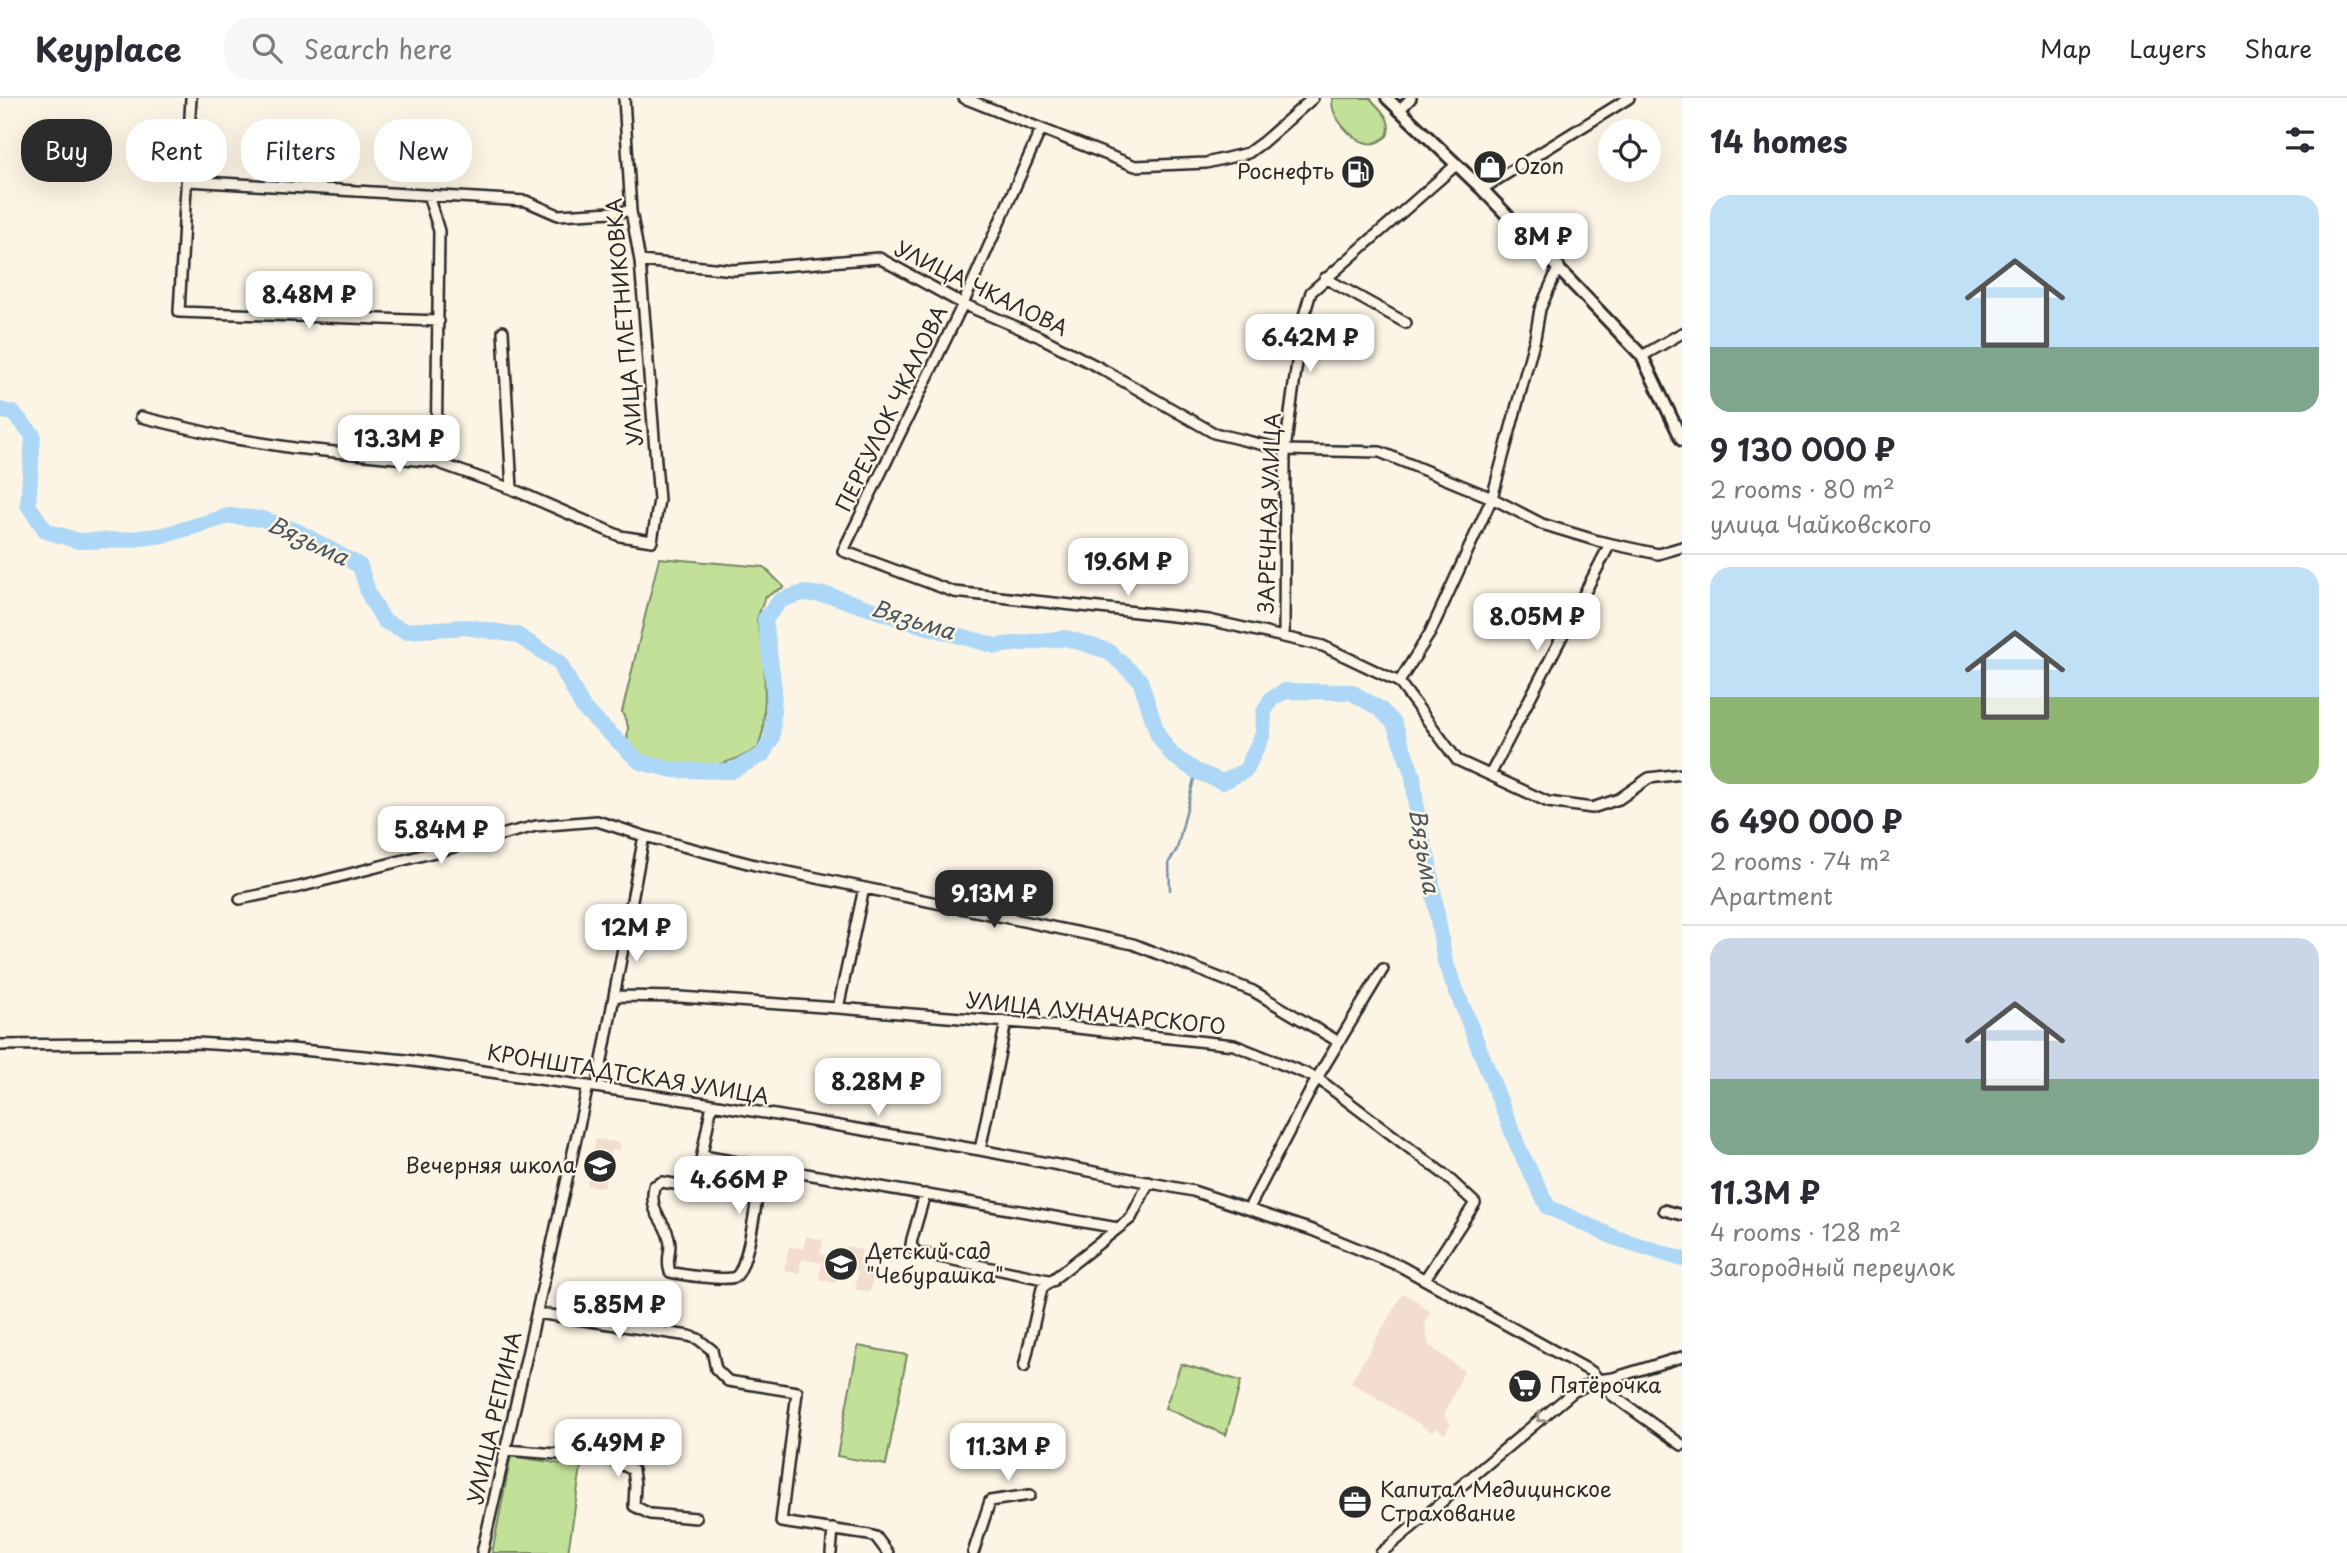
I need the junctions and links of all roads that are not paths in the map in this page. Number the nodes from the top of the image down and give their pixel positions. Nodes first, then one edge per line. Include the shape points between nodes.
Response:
1 (191, 98) edge
2 (625, 98) edge
3 (964, 98) edge
4 (1313, 98) edge
5 (1387, 98) edge
6 (1411, 98) edge
7 (1629, 98) edge
8 (1399, 111) junction
9 (189, 119) edge
10 (1041, 129) junction
11 (1456, 165) junction
12 (188, 182) edge
13 (205, 182) edge
14 (1482, 188) junction
15 (429, 195) junction
16 (631, 211) junction
17 (640, 261) junction
18 (1559, 267) junction
19 (1325, 278) junction
20 (963, 304) junction
21 (439, 321) junction
22 (1406, 323) dead end
23 (503, 331) dead end
24 (1682, 333) edge
25 (1642, 356) junction
26 (141, 417) dead end
27 (1682, 440) edge
28 (1285, 450) junction
29 (436, 462) junction
30 (512, 489) junction
31 (1492, 498) junction
32 (1610, 544) junction
33 (1682, 547) edge
34 (1284, 637) junction
35 (1399, 682) junction
36 (1682, 774) edge
37 (1490, 775) junction
38 (644, 836) junction
39 (864, 888) junction
40 (240, 899) dead end
41 (1382, 969) dead end
42 (615, 996) junction
43 (838, 1008) junction
44 (1006, 1022) junction
45 (1339, 1041) junction
46 (0, 1045) edge
47 (1317, 1078) junction
48 (593, 1086) junction
49 (712, 1104) junction
50 (979, 1150) junction
51 (703, 1156) junction
52 (761, 1166) junction
53 (1149, 1182) junction
54 (925, 1194) junction
55 (1249, 1208) junction
56 (1664, 1210) dead end
57 (1682, 1214) edge
58 (1118, 1228) junction
59 (1425, 1279) junction
60 (1053, 1281) junction
61 (537, 1313) junction
62 (1682, 1357) edge
63 (1024, 1367) dead end
64 (1597, 1380) junction
65 (1682, 1445) edge
66 (506, 1450) junction
67 (1030, 1495) dead end
68 (696, 1518) dead end
69 (833, 1528) junction
70 (482, 1553) edge
71 (831, 1553) edge
72 (888, 1553) edge
73 (973, 1553) edge
74 (1381, 1553) edge

1 - 9 street
2 - 16 street, УЛИЦА ПЛЕТНИКОВКА
3 - 10 street
4 - 10 street via 1248,153 1206,163 1135,166
5 - 8 main road
6 - 8 street
7 - 14 street
8 - 11 main road
10 - 20 street, ПЕРЕУЛОК ЧКАЛОВА
11 - 14 main road
11 - 19 street, ЗАРЕЧНАЯ УЛИЦА
12 - 21 street via 179,312
13 - 15 street
14 - 18 main road
15 - 16 street via 526,201 558,215
15 - 21 street via 439,231
16 - 17 street, УЛИЦА ПЛЕТНИКОВКА
17 - 20 street, УЛИЦА ЧКАЛОВА via 734,270 879,258
17 - 30 street, УЛИЦА ПЛЕТНИКОВКА via 659,500 652,541 620,536
18 - 25 main road
18 - 31 street via 1540,309
19 - 22 street
19 - 28 street, ЗАРЕЧНАЯ УЛИЦА via 1311,292 1303,319
20 - 28 street, УЛИЦА ЧКАЛОВА via 1052,344 1214,433
20 - 34 street, ПЕРЕУЛОК ЧКАЛОВА via 843,551 954,592 1209,620
21 - 29 street
23 - 30 street
24 - 25 street
25 - 27 main road
26 - 29 street via 294,448
28 - 31 street, УЛИЦА ЧКАЛОВА via 1380,452
28 - 34 street, ЗАРЕЧНАЯ УЛИЦА
29 - 30 street
31 - 32 street, УЛИЦА ЧКАЛОВА via 1542,524
31 - 35 street via 1430,633
32 - 33 street, УЛИЦА ЧКАЛОВА via 1658,554
32 - 37 street
34 - 35 street via 1322,646
35 - 37 street via 1457,760
36 - 37 street via 1649,778 1619,799 1592,808 1548,802
38 - 39 street
38 - 40 street via 597,821 536,826
38 - 42 street, УЛИЦА РЕПИНА
39 - 43 street
39 - 45 street via 1133,944 1253,991
41 - 45 street
42 - 43 street, УЛИЦА ЛУНАЧАРСКОГО
42 - 48 street, УЛИЦА РЕПИНА
43 - 44 street, УЛИЦА ЛУНАЧАРСКОГО
44 - 47 street, УЛИЦА ЛУНАЧАРСКОГО via 1234,1045
44 - 50 street
45 - 47 street
46 - 48 street, КРОНШТАДТСКАЯ УЛИЦА via 196,1043 291,1049
47 - 55 street
47 - 59 street, УЛИЦА ЛУНАЧАРСКОГО via 1475,1203
48 - 49 street, КРОНШТАДТСКАЯ УЛИЦА
48 - 61 street, УЛИЦА РЕПИНА
49 - 50 street, КРОНШТАДТСКАЯ УЛИЦА
49 - 51 street
50 - 53 street, КРОНШТАДТСКАЯ УЛИЦА
51 - 52 street
51 - 52 street via 693,1187 662,1182 654,1186 652,1203 668,1235 668,1268 673,1273 729,1278 738,1274 751,1233
52 - 54 street
53 - 55 street, КРОНШТАДТСКАЯ УЛИЦА
53 - 58 street via 1131,1218
54 - 58 street
54 - 60 street via 911,1245 916,1252
55 - 59 street, КРОНШТАДТСКАЯ УЛИЦА
56 - 57 street
58 - 60 street
59 - 64 street, КРОНШТАДТСКАЯ УЛИЦА via 1592,1372
60 - 63 street via 1042,1287
61 - 66 street, УЛИЦА РЕПИНА
61 - 69 street via 689,1336 712,1350 716,1369 728,1381 797,1392 781,1522
62 - 64 street
64 - 65 street, КРОНШТАДТСКАЯ УЛИЦА
64 -> 74 street via 1573,1392
66 - 68 street via 608,1458 633,1470 634,1506 650,1514
66 - 70 street, УЛИЦА РЕПИНА
67 - 73 street via 990,1501
69 - 71 street
69 - 72 street via 876,1537

